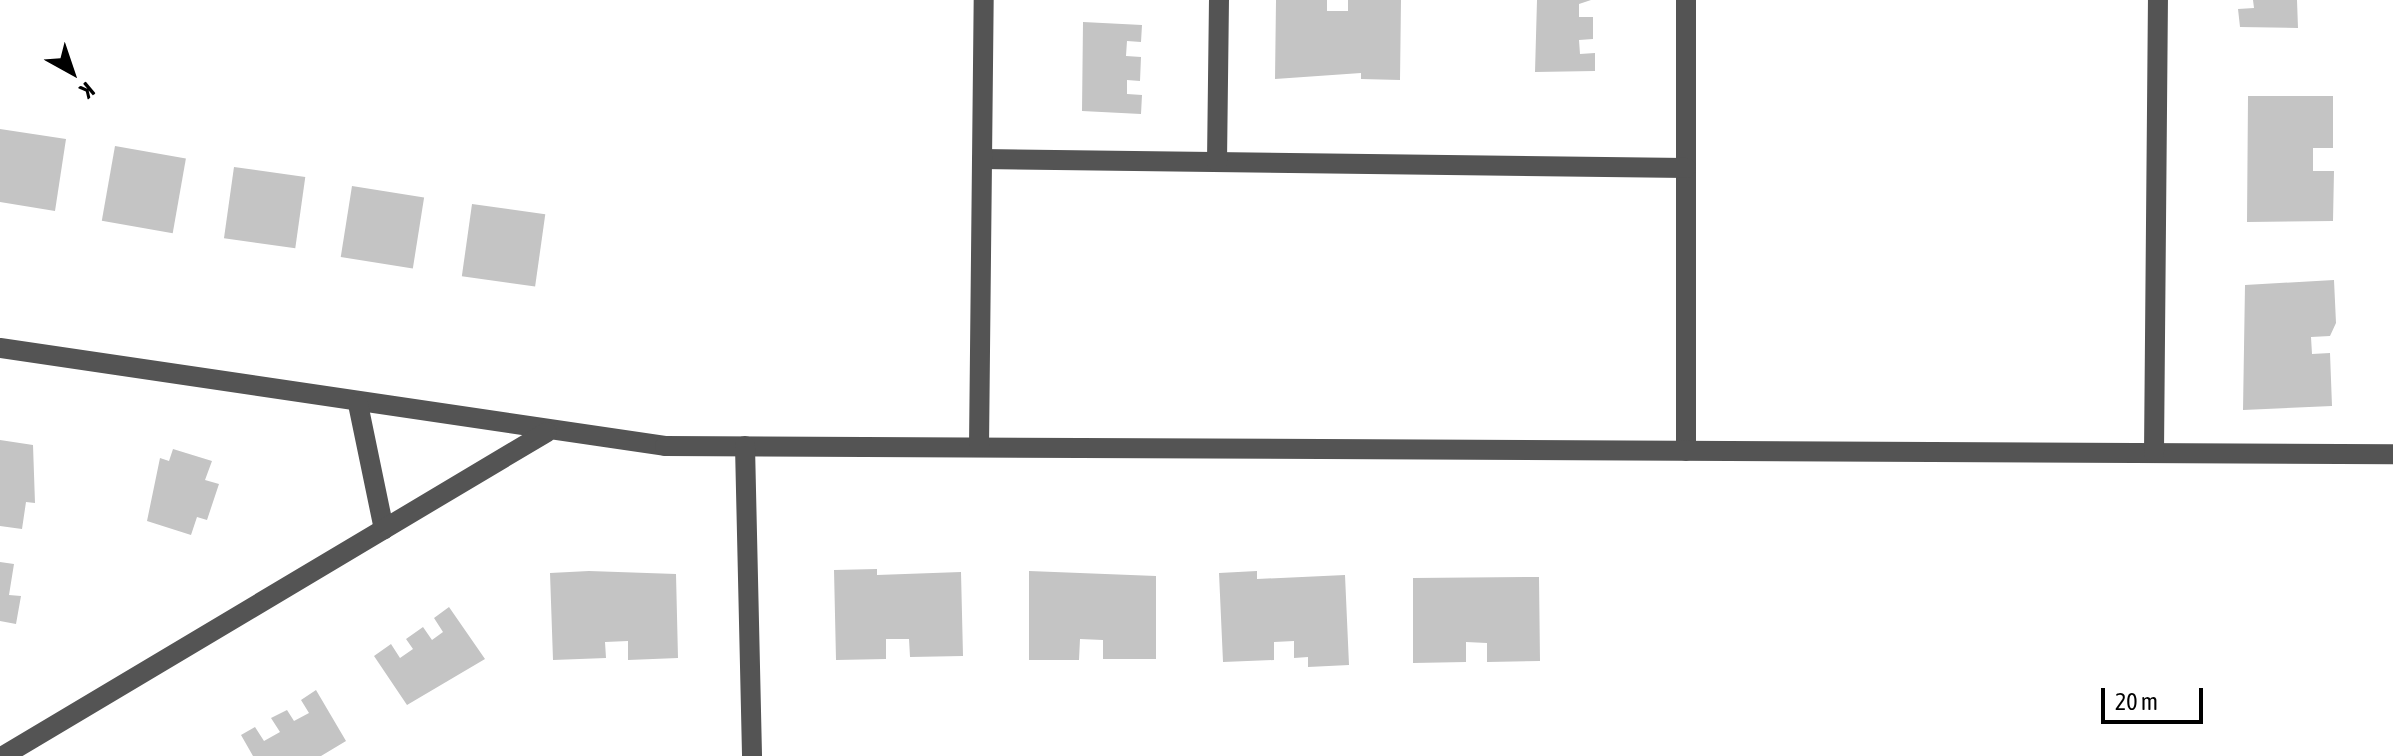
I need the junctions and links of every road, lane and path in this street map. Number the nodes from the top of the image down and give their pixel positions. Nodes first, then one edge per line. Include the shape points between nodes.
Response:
1 (984, 0) edge
2 (1219, 0) edge
3 (1686, 0) edge
4 (2158, 0) edge
5 (982, 159) junction
6 (1217, 162) junction
7 (1686, 168) junction
8 (0, 348) edge
9 (358, 404) junction
10 (547, 432) junction
11 (745, 446) junction
12 (979, 447) junction
13 (1686, 451) junction
14 (2154, 453) junction
15 (2393, 454) edge
16 (384, 529) junction
17 (3, 756) edge
18 (752, 756) edge

1 - 5 street
2 - 6 street
3 - 7 street
4 - 14 street
5 - 6 street
5 - 12 street
6 - 7 street
7 - 13 street
8 - 9 street
9 - 10 street
9 - 16 street
10 - 11 street
10 - 16 street
11 - 12 street
11 - 18 street
12 - 13 street
13 - 14 street
14 - 15 street
16 - 17 street

